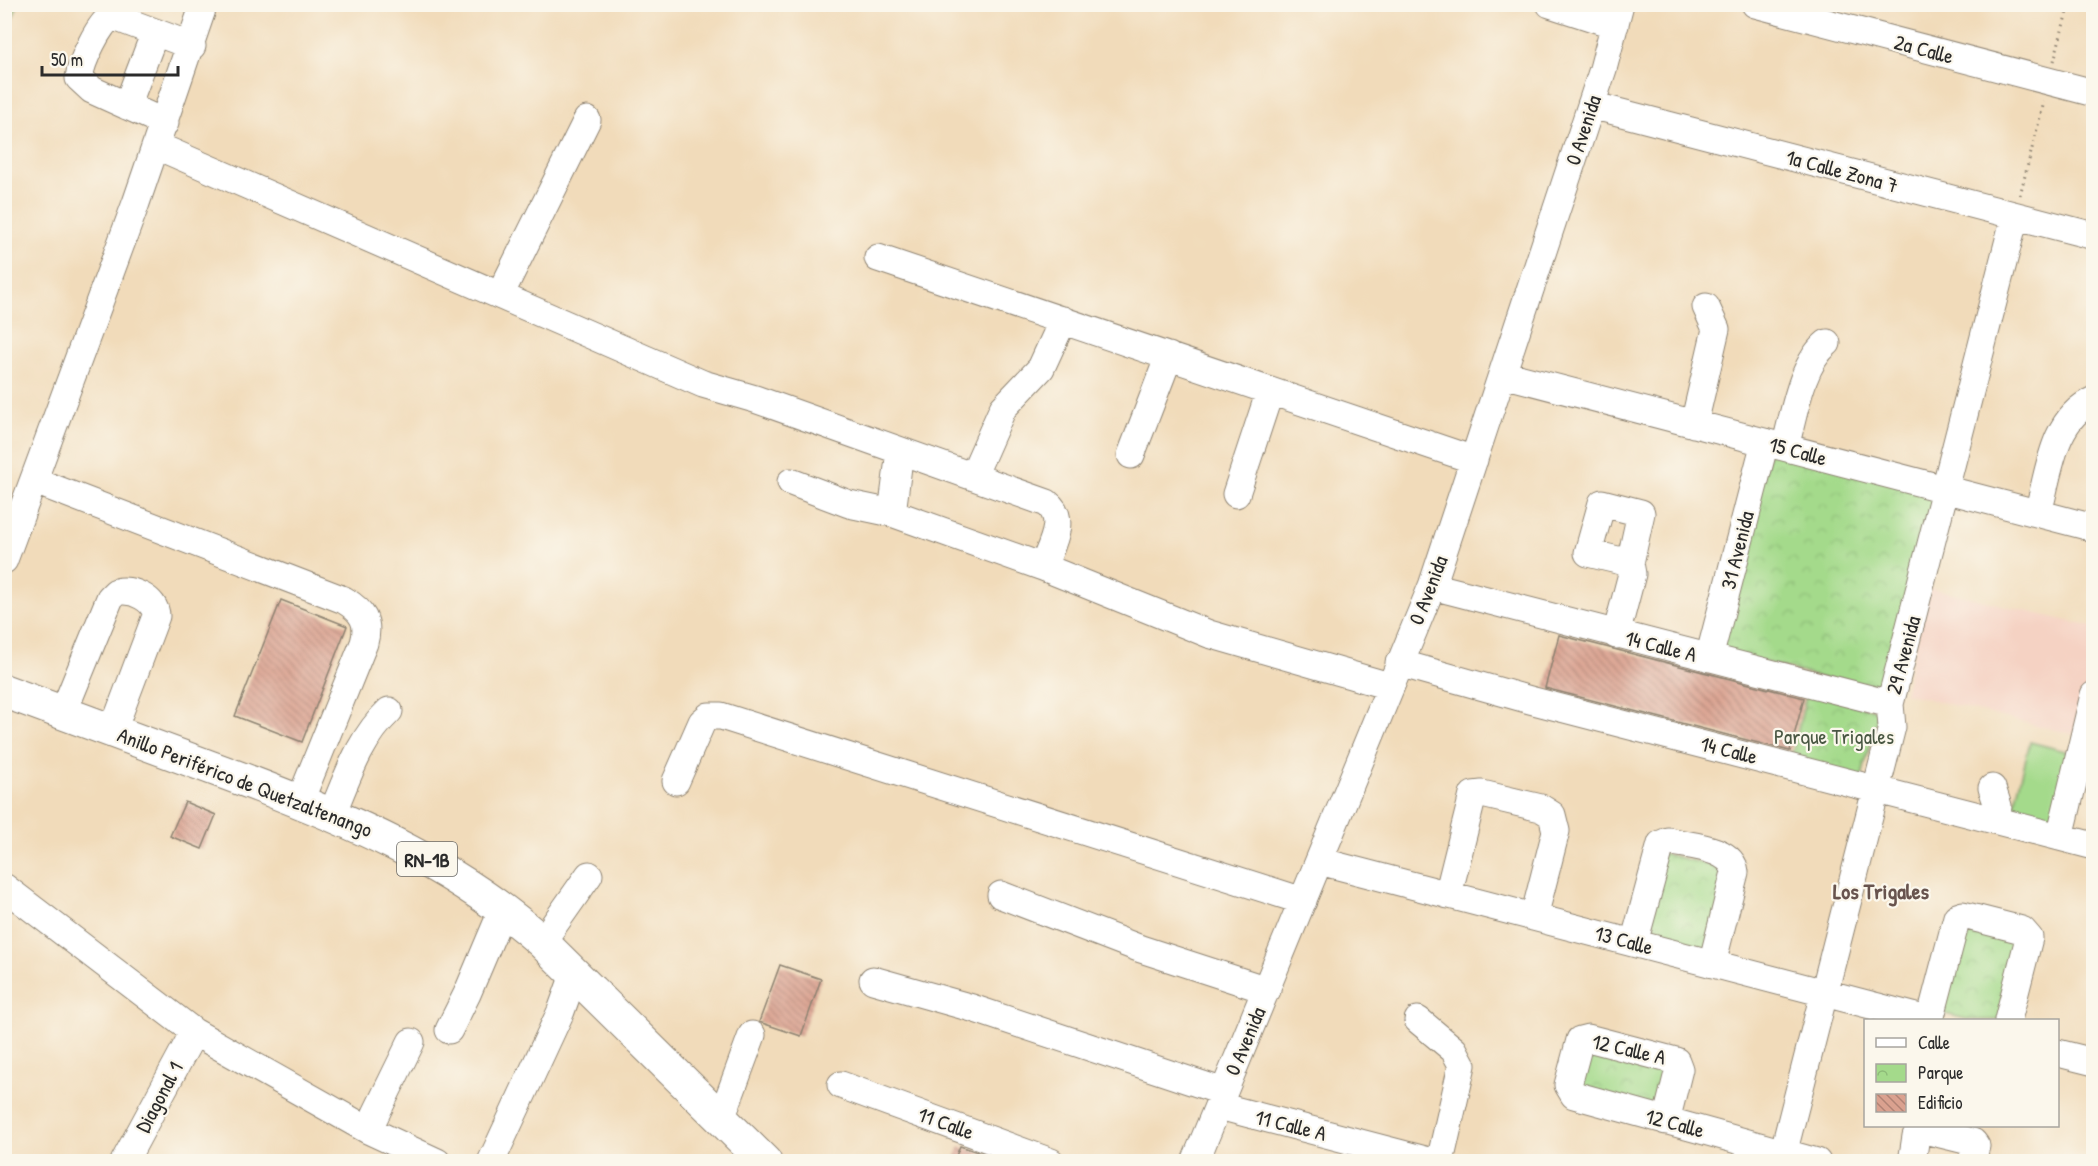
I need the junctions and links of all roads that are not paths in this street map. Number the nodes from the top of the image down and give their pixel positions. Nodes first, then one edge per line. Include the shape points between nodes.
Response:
1 (204, 4) edge
2 (1550, 4) edge
3 (1755, 4) edge
4 (1617, 15) edge
5 (155, 32) junction
6 (192, 46) junction
7 (2094, 93) edge
8 (1591, 105) junction
9 (127, 106) junction
10 (587, 120) dead end
11 (161, 135) junction
12 (2015, 216) junction
13 (2094, 236) edge
14 (878, 258) dead end
15 (500, 295) junction
16 (1706, 307) dead end
17 (1064, 320) junction
18 (1827, 343) dead end
19 (1169, 356) junction
20 (1503, 374) junction
21 (1270, 391) junction
22 (2094, 400) edge
23 (1694, 424) junction
24 (1775, 445) junction
25 (900, 451) junction
26 (1131, 455) dead end
27 (1474, 460) junction
28 (973, 476) junction
29 (35, 481) junction
30 (791, 482) dead end
31 (1946, 490) junction
32 (1236, 495) dead end
33 (15, 505) edge
34 (892, 513) junction
35 (2038, 513) junction
36 (2094, 528) edge
37 (4, 560) edge
38 (1630, 563) junction
39 (1042, 567) junction
40 (1432, 586) junction
41 (1616, 635) junction
42 (1709, 658) junction
43 (1394, 675) junction
44 (4, 691) edge
45 (2094, 695) edge
46 (1890, 704) junction
47 (389, 711) dead end
48 (63, 713) junction
49 (112, 730) junction
50 (675, 781) dead end
51 (1877, 788) junction
52 (1992, 788) dead end
53 (300, 801) junction
54 (332, 814) junction
55 (1996, 820) junction
56 (2060, 837) junction
57 (2094, 846) edge
58 (1319, 861) junction
59 (589, 875) dead end
60 (4, 887) edge
61 (1001, 895) dead end
62 (1448, 895) junction
63 (1303, 902) junction
64 (503, 909) junction
65 (1534, 917) junction
66 (542, 942) junction
67 (1634, 943) junction
68 (1712, 964) junction
69 (575, 972) junction
70 (873, 980) dead end
71 (1267, 990) junction
72 (1823, 992) junction
73 (1925, 1019) edge
74 (1929, 1019) edge
75 (2008, 1019) edge
76 (1418, 1020) dead end
77 (449, 1030) dead end
78 (194, 1032) junction
79 (752, 1035) dead end
80 (411, 1042) dead end
81 (2059, 1053) edge
82 (2094, 1062) edge
83 (841, 1085) dead end
84 (1569, 1091) joint
85 (1221, 1099) junction
86 (721, 1119) junction
87 (1666, 1121) junction
88 (368, 1130) junction
89 (1782, 1157) edge
90 (124, 1161) edge
91 (436, 1161) edge
92 (491, 1161) edge
93 (765, 1161) edge
94 (1051, 1161) edge
95 (1196, 1161) edge
96 (1433, 1161) edge
97 (1440, 1161) edge
98 (1817, 1161) edge
99 (1912, 1161) edge
100 (1972, 1161) edge

1 - 6 street
2 - 4 street
3 - 7 street, 2a Calle
4 - 8 street, 0 Avenida
5 - 6 street
5 - 9 street
5 - 9 street via 112,16 104,20 80,69 79,78 92,90
6 - 11 street
8 - 12 street, 1a Calle Zona 7
8 - 20 street, 0 Avenida
9 - 11 street
10 - 15 street
11 - 15 street
11 - 29 street
12 - 13 street, 1a Calle Zona 7
12 - 31 street, 29 Avenida
14 - 17 street
15 - 25 street via 703,384
16 - 23 street via 1716,330
17 - 19 street
17 - 28 street via 1041,368 1003,408
18 - 24 street, 31 Avenida via 1817,350 1809,364
19 - 21 street
19 - 26 street
20 - 23 street, 15 Calle
20 - 27 street, 0 Avenida
21 - 27 street
21 - 32 street
22 - 35 street via 2065,422
23 - 24 street, 15 Calle
24 - 31 street, 15 Calle
24 - 42 street, 31 Avenida
25 - 28 street
25 - 34 street
27 - 40 street, 0 Avenida
28 - 39 street via 1054,508 1058,520
29 - 33 street
29 - 53 street via 344,600 363,614 367,623 364,643
30 - 34 street, 14 Calle via 849,504
31 - 35 street, 15 Calle
31 - 46 street, 29 Avenida
33 - 37 street
34 - 39 street, 14 Calle
35 - 36 street, 15 Calle
38 - 38 street via 1641,513 1602,503 1588,553
38 - 41 street via 1632,574
39 - 43 street, 14 Calle via 1209,634
40 - 41 street, 14 Calle A
40 - 43 street, 0 Avenida
41 - 42 street, 14 Calle A
42 - 46 street, 14 Calle A
43 - 51 street, 14 Calle via 1530,700
43 - 58 street, 0 Avenida
44 - 48 highway, Anillo Periférico de Quetzaltenango / RN-1B
45 - 56 street
46 - 51 street, 29 Avenida via 1892,727
47 - 54 street via 372,729 358,754
48 - 49 highway, Anillo Periférico de Quetzaltenango / RN-1B
48 - 49 street via 110,598 117,592 128,591 151,601 156,616
49 - 53 highway, Anillo Periférico de Quetzaltenango / RN-1B
50 - 63 street via 702,722 709,716 721,716
51 - 55 street, 14 Calle
51 - 72 street, 29 Avenida
52 - 55 street via 1998,806
53 - 54 highway, Anillo Periférico de Quetzaltenango / RN-1B
54 - 64 highway, Anillo Periférico de Quetzaltenango / RN-1B via 436,864
55 - 56 street, 14 Calle
56 - 57 street, 14 Calle
58 - 62 street, 13 Calle
58 - 63 street, 0 Avenida
59 - 66 street
60 - 78 street
61 - 71 street via 1151,952
62 - 65 street, 13 Calle
62 - 65 street via 1473,795 1536,806 1552,815 1556,831
63 - 71 street, 0 Avenida
64 - 66 highway, Anillo Periférico de Quetzaltenango / RN-1B
64 - 77 street
65 - 67 street, 13 Calle
66 - 69 highway, Anillo Periférico de Quetzaltenango / RN-1B
67 - 68 street, 13 Calle
67 - 68 street via 1663,842 1723,854 1733,864 1734,876
68 - 72 street, 13 Calle
69 - 86 highway, Anillo Periférico de Quetzaltenango / RN-1B
69 - 92 street via 561,1011
70 - 85 street, 11 Calle A via 972,1008
71 - 85 street, 0 Avenida
72 - 73 street, 13 Calle
72 - 89 street, 29 Avenida
74 - 75 street via 1957,917 1963,915 2027,933 2029,944
76 - 97 street via 1459,1057 1462,1074
78 - 88 street
78 - 90 street, Diagonal 1
79 - 86 street
80 - 88 street
81 - 82 street
83 - 94 street, 11 Calle
84 - 87 street, 12 Calle via 1578,1097
84 - 87 street, 12 Calle A via 1580,1040 1588,1038 1678,1062
85 - 95 street, 0 Avenida
85 - 96 street, 11 Calle A
86 - 93 highway, Anillo Periférico de Quetzaltenango / RN-1B
87 - 89 street, 12 Calle
88 - 91 street
89 - 98 street, 12 Calle
99 - 100 street via 1916,1136 1924,1130 1973,1142 1976,1146

